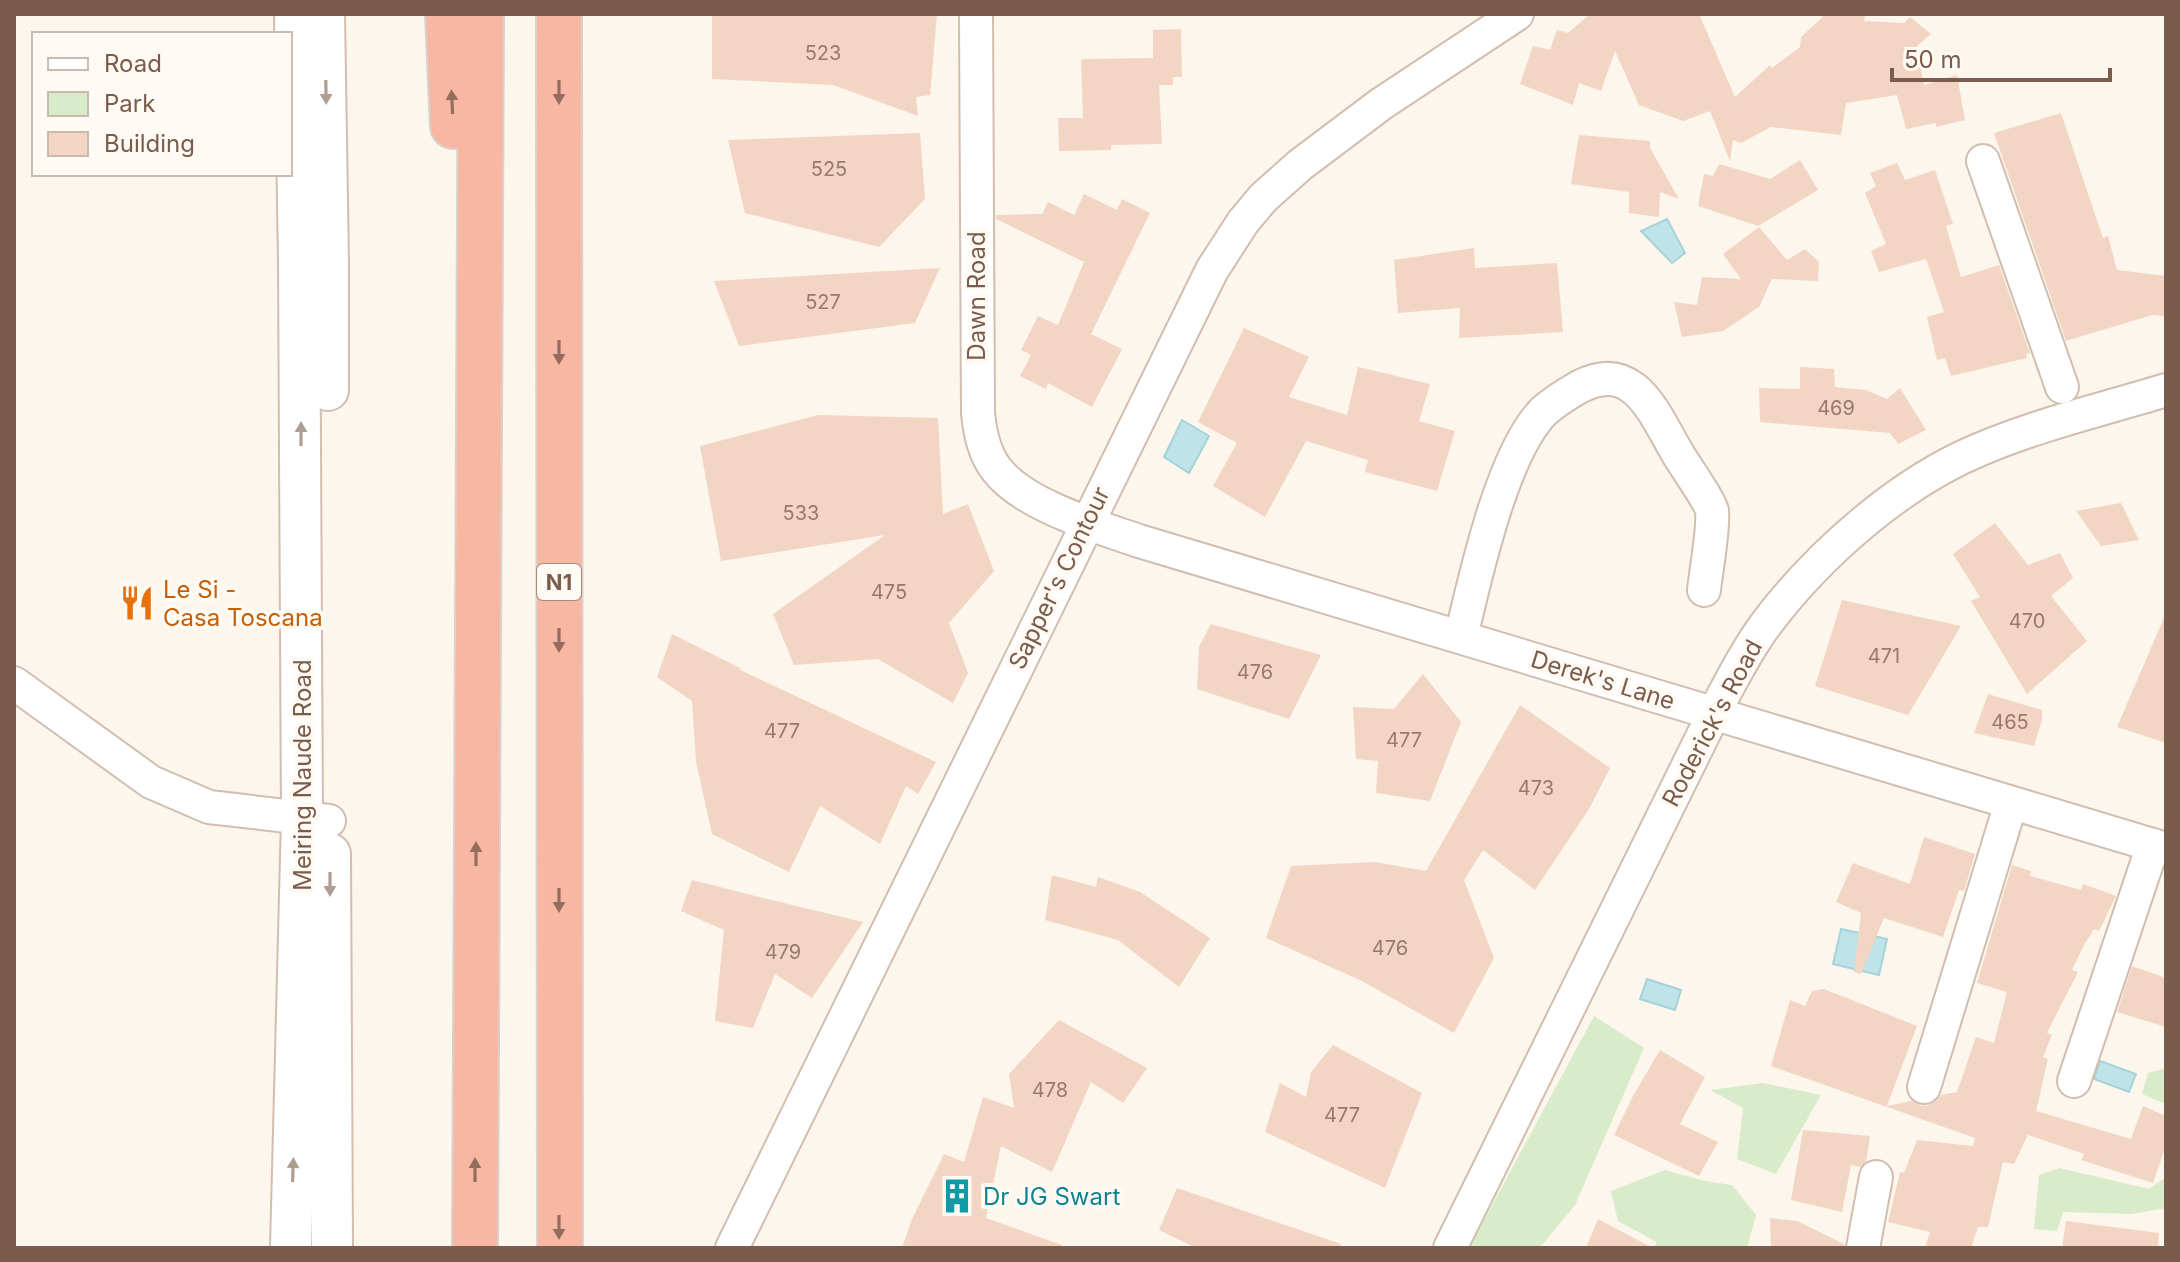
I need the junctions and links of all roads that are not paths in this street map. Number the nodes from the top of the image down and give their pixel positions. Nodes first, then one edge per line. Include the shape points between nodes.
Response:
1 (295, 14) edge
2 (324, 14) edge
3 (448, 14) edge
4 (481, 14) edge
5 (559, 14) edge
6 (976, 14) edge
7 (1517, 14) edge
8 (1983, 161) dead end
9 (2062, 387) dead end
10 (2166, 390) edge
11 (1086, 523) junction
12 (1704, 590) dead end
13 (1461, 637) junction
14 (477, 656) junction
15 (14, 683) edge
16 (1714, 713) junction
17 (2011, 803) junction
18 (316, 819) junction
19 (2159, 847) edge
20 (2074, 1081) dead end
21 (1924, 1087) dead end
22 (1876, 1177) dead end
23 (291, 1248) edge
24 (332, 1248) edge
25 (475, 1248) edge
26 (560, 1248) edge
27 (732, 1248) edge
28 (1450, 1248) edge
29 (1863, 1248) edge

18 -> 1 street, Meiring Naude Road
2 -> 18 street, Meiring Naude Road via 328,263
14 -> 3 highway
4 - 14 highway
5 -> 26 highway, N1
6 - 11 street, Dawn Road via 977,391 982,440 996,469 1014,487
7 - 11 street, Sapper's Contour via 1381,104 1263,198 1212,270
8 - 9 street
10 - 16 street, Roderick's Road via 1978,450 1892,502 1838,544 1791,593 1752,645
11 - 13 street, Derek's Lane
11 - 27 street, Sapper's Contour
12 - 13 street via 1712,510 1647,402 1631,385 1596,378 1543,412 1518,449 1495,509
13 - 16 street, Derek's Lane
25 -> 14 highway
15 - 18 street via 151,782 209,807
16 - 17 street, Derek's Lane
16 - 28 street, Roderick's Road
17 - 19 street, Derek's Lane
17 - 21 street
23 -> 18 street, Meiring Naude Road
18 -> 24 street, Meiring Naude Road
19 - 20 street
22 - 29 street

